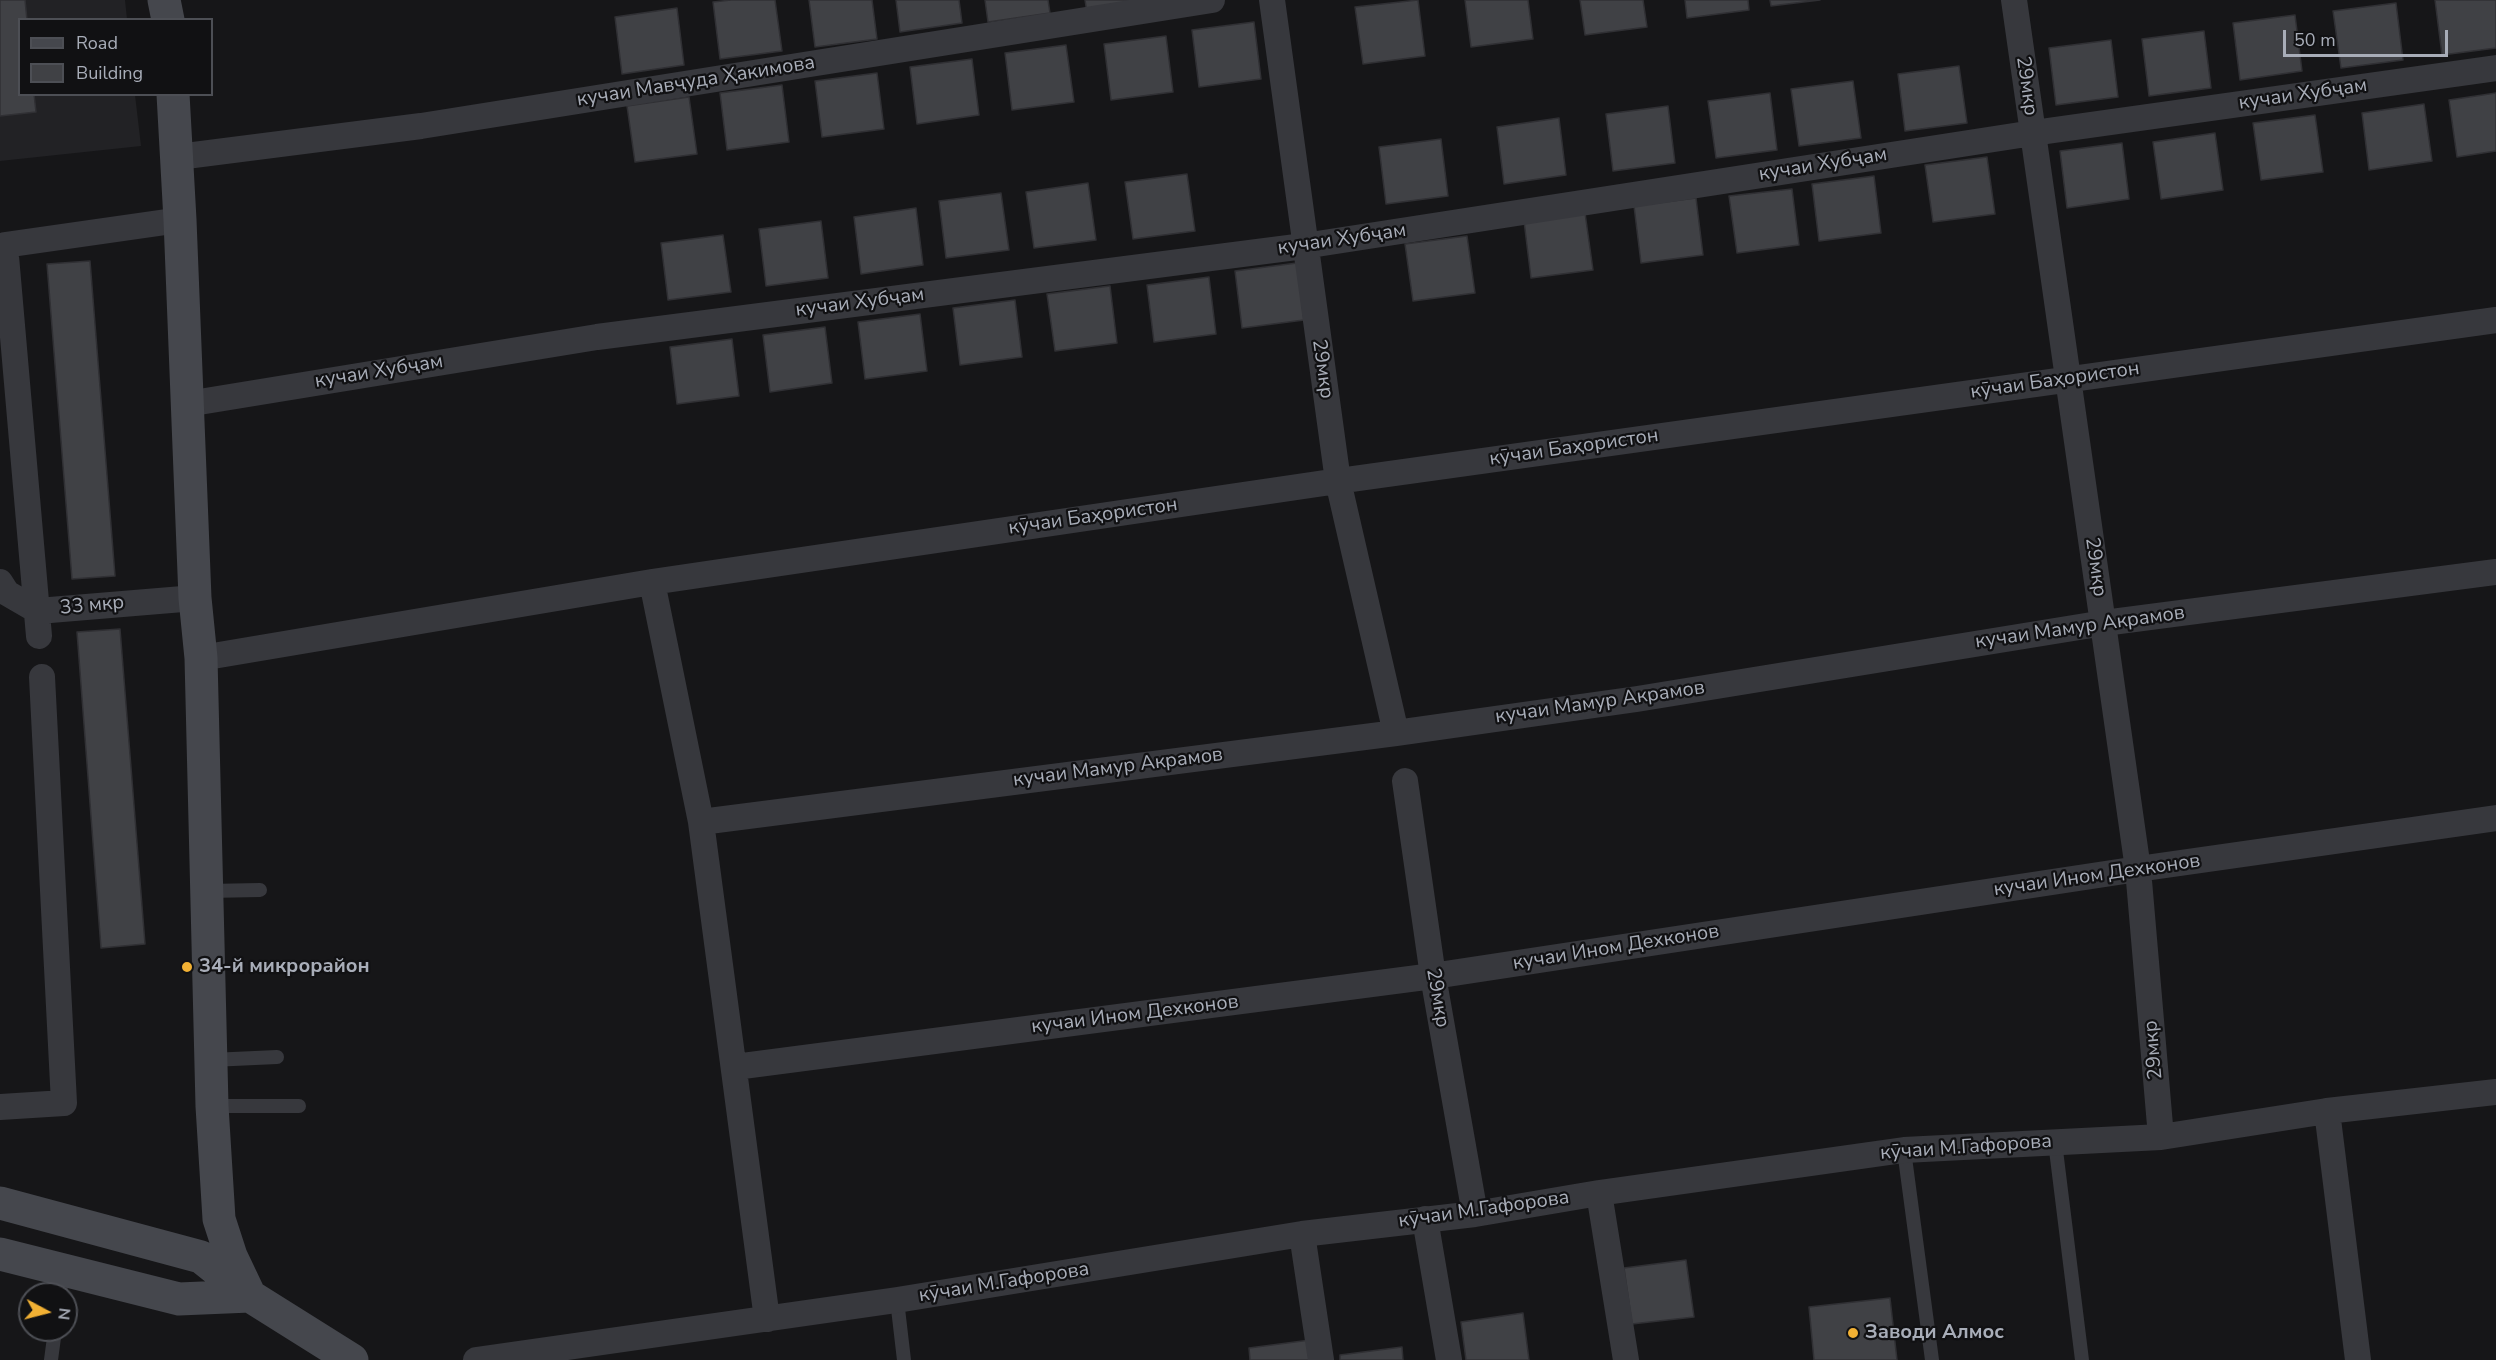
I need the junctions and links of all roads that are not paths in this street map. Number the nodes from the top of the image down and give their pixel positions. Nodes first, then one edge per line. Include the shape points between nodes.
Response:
1 (165, 0) edge
2 (1212, 0) edge
3 (1272, 0) edge
4 (2014, 0) edge
5 (168, 18) edge
6 (2496, 68) edge
7 (173, 96) edge
8 (2033, 133) junction
9 (178, 158) junction
10 (180, 220) junction
11 (1304, 246) junction
12 (2496, 320) edge
13 (2067, 380) junction
14 (187, 404) junction
15 (1338, 481) junction
16 (2496, 572) edge
17 (0, 582) edge
18 (652, 582) junction
19 (195, 598) junction
20 (38, 623) junction
21 (2103, 623) junction
22 (201, 658) junction
23 (42, 677) dead end
24 (1396, 733) junction
25 (1405, 781) dead end
26 (2496, 818) edge
27 (701, 822) junction
28 (2138, 869) junction
29 (260, 890) dead end
30 (208, 891) junction
31 (1433, 976) junction
32 (277, 1057) dead end
33 (211, 1060) junction
34 (735, 1067) junction
35 (2496, 1092) edge
36 (212, 1106) junction
37 (299, 1106) dead end
38 (0, 1107) edge
39 (2327, 1111) junction
40 (2161, 1137) junction
41 (2055, 1142) junction
42 (1904, 1150) junction
43 (1599, 1193) junction
44 (0, 1203) edge
45 (1475, 1214) junction
46 (219, 1219) junction
47 (1425, 1219) junction
48 (77, 1223) junction
49 (1302, 1234) junction
50 (168, 1248) junction
51 (0, 1254) edge
52 (62, 1282) edge
53 (78, 1284) edge
54 (250, 1296) junction
55 (897, 1300) junction
56 (768, 1319) junction
57 (53, 1342) edge
58 (51, 1360) edge
59 (352, 1360) edge
60 (476, 1360) edge
61 (904, 1360) edge
62 (1321, 1360) edge
63 (1449, 1360) edge
64 (1626, 1360) edge
65 (1932, 1360) edge
66 (2082, 1360) edge
67 (2358, 1360) edge

1 - 5 main road
2 - 9 street, кучаи Мавҷуда Ҳакимова via 421,126
3 - 11 street, 29мкр
4 - 8 street, 29мкр
6 - 8 street, кучаи Хубҷам
7 - 9 main road
8 - 11 street, кучаи Хубҷам
8 - 13 street, 29мкр
9 - 10 main road
10 - 14 main road
10 - 20 street via 5,244
11 - 14 street, кучаи Хубҷам via 597,337
11 - 15 street, 29мкр
12 - 13 street, кӯчаи Баҳористон
13 - 15 street, кӯчаи Баҳористон
13 - 21 street, 29мкр
14 - 19 main road
15 - 18 street, кӯчаи Баҳористон
15 - 24 street, 29мкр
16 - 21 street, кучаи Мамур Акрамов
17 - 20 street, 33 мкр
18 - 22 street, кӯчаи Баҳористон
18 - 27 street
19 - 20 street, 33 мкр
19 - 22 main road
21 - 24 street, кучаи Мамур Акрамов via 1637,699
21 - 28 street, 29мкр
22 - 30 main road
23 - 38 street via 64,1103
24 - 27 street, кучаи Мамур Акрамов
25 - 31 street, 29мкр
26 - 28 street, кучаи Ином Дехконов
27 - 34 street
28 - 31 street, кучаи Ином Дехконов
28 - 40 street, 29мкр
29 - 30 lane
30 - 33 main road
31 - 34 street, кучаи Ином Дехконов
31 - 45 street, 29мкр
32 - 33 lane
33 - 36 main road
34 - 56 street
35 - 39 street, кӯчаи М.Гафорова
36 - 37 lane
36 - 46 main road
39 - 40 street, кӯчаи М.Гафорова
39 - 67 street
40 - 41 street, кӯчаи М.Гафорова
41 - 42 street, кӯчаи М.Гафорова
41 - 66 lane
42 - 43 street, кӯчаи М.Гафорова
42 - 65 lane
43 - 45 street, кӯчаи М.Гафорова
43 - 64 street
44 - 48 main road
45 - 47 street, кӯчаи М.Гафорова
46 - 50 main road via 189,1246
46 - 54 main road
47 - 49 street, кӯчаи М.Гафорова
47 - 63 street
48 - 50 main road
48 - 52 main road
49 - 55 street, кӯчаи М.Гафорова
49 - 62 street
50 - 54 main road via 201,1257
51 - 52 main road
53 - 54 main road via 179,1299
54 - 59 main road
55 - 56 street, кӯчаи М.Гафорова
55 - 61 lane
56 - 60 street, кӯчаи М.Гафорова
57 - 58 lane

